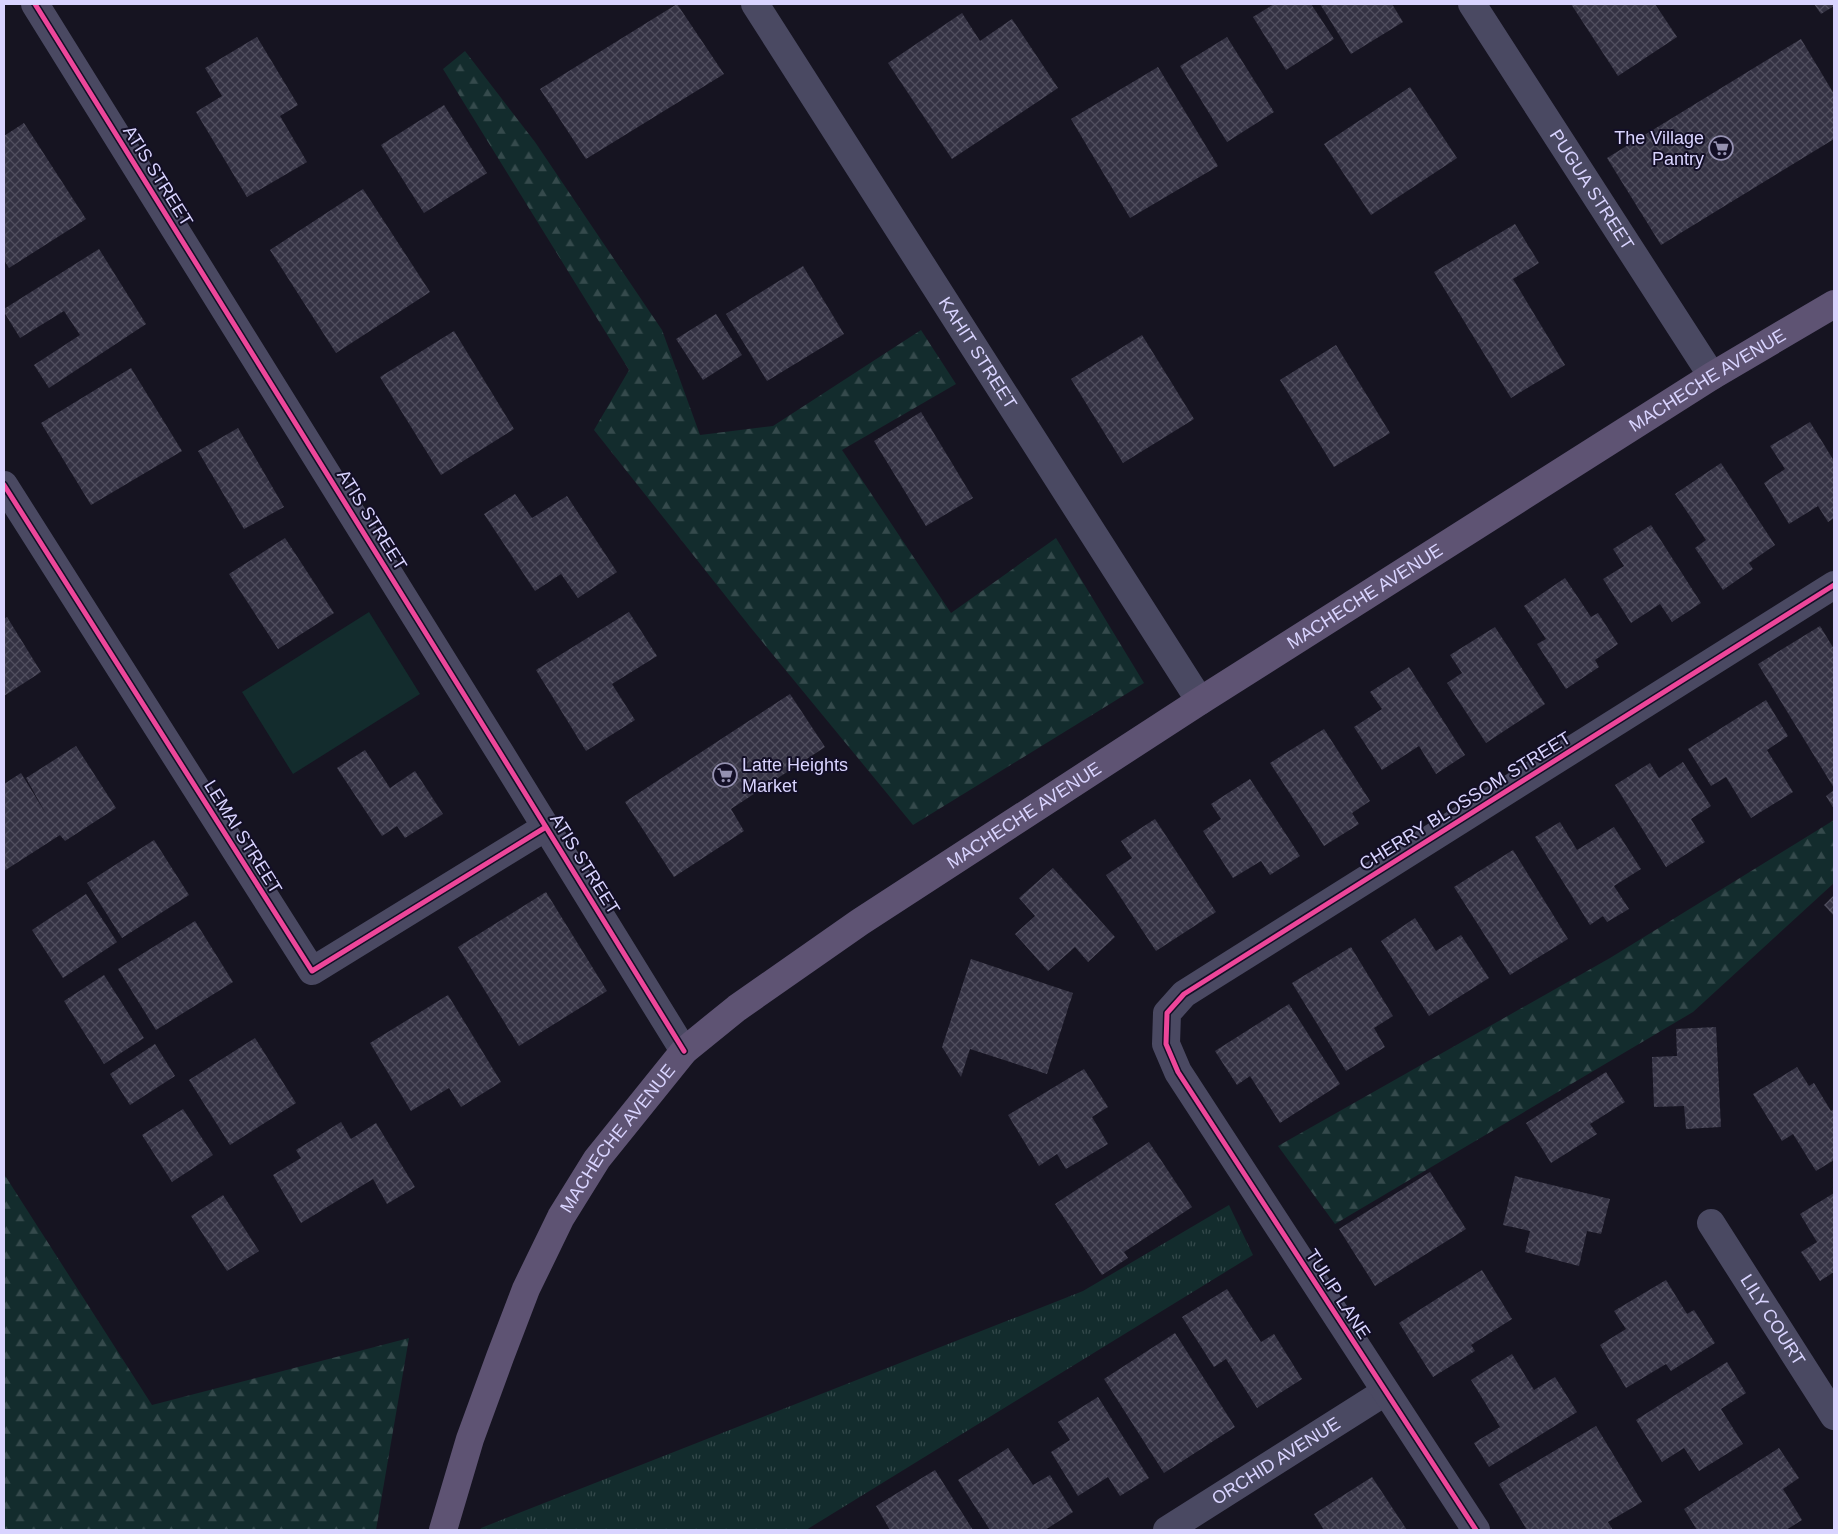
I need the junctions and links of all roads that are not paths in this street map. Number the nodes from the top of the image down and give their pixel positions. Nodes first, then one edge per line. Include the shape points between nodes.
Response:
1 (35, 4) edge
2 (755, 4) edge
3 (1472, 4) edge
4 (1834, 304) edge
5 (1712, 376) junction
6 (4, 484) edge
7 (1834, 584) edge
8 (1200, 701) junction
9 (546, 827) junction
10 (684, 1051) junction
11 (1178, 1072) joint
12 (1711, 1223) dead end
13 (1385, 1392) junction
14 (1834, 1416) edge
15 (443, 1530) edge
16 (1166, 1530) edge
17 (1476, 1530) edge

1 - 9 street, ATIS STREET
2 - 8 street, KAHIT STREET
3 - 5 street, PUGUA STREET
4 - 5 main road, MACHECHE AVENUE
5 - 8 main road, MACHECHE AVENUE
6 - 9 street, LEMAI STREET via 312,971
7 - 11 street, CHERRY BLOSSOM STREET via 1184,994 1167,1013 1166,1044
8 - 10 main road, MACHECHE AVENUE via 860,922 737,1008
9 - 10 street, ATIS STREET
10 - 15 main road, MACHECHE AVENUE via 597,1159 561,1218 526,1288 500,1356 470,1439
11 - 13 street, TULIP LANE
12 - 14 street, LILY COURT
13 - 16 street, ORCHID AVENUE
13 - 17 street, TULIP LANE

